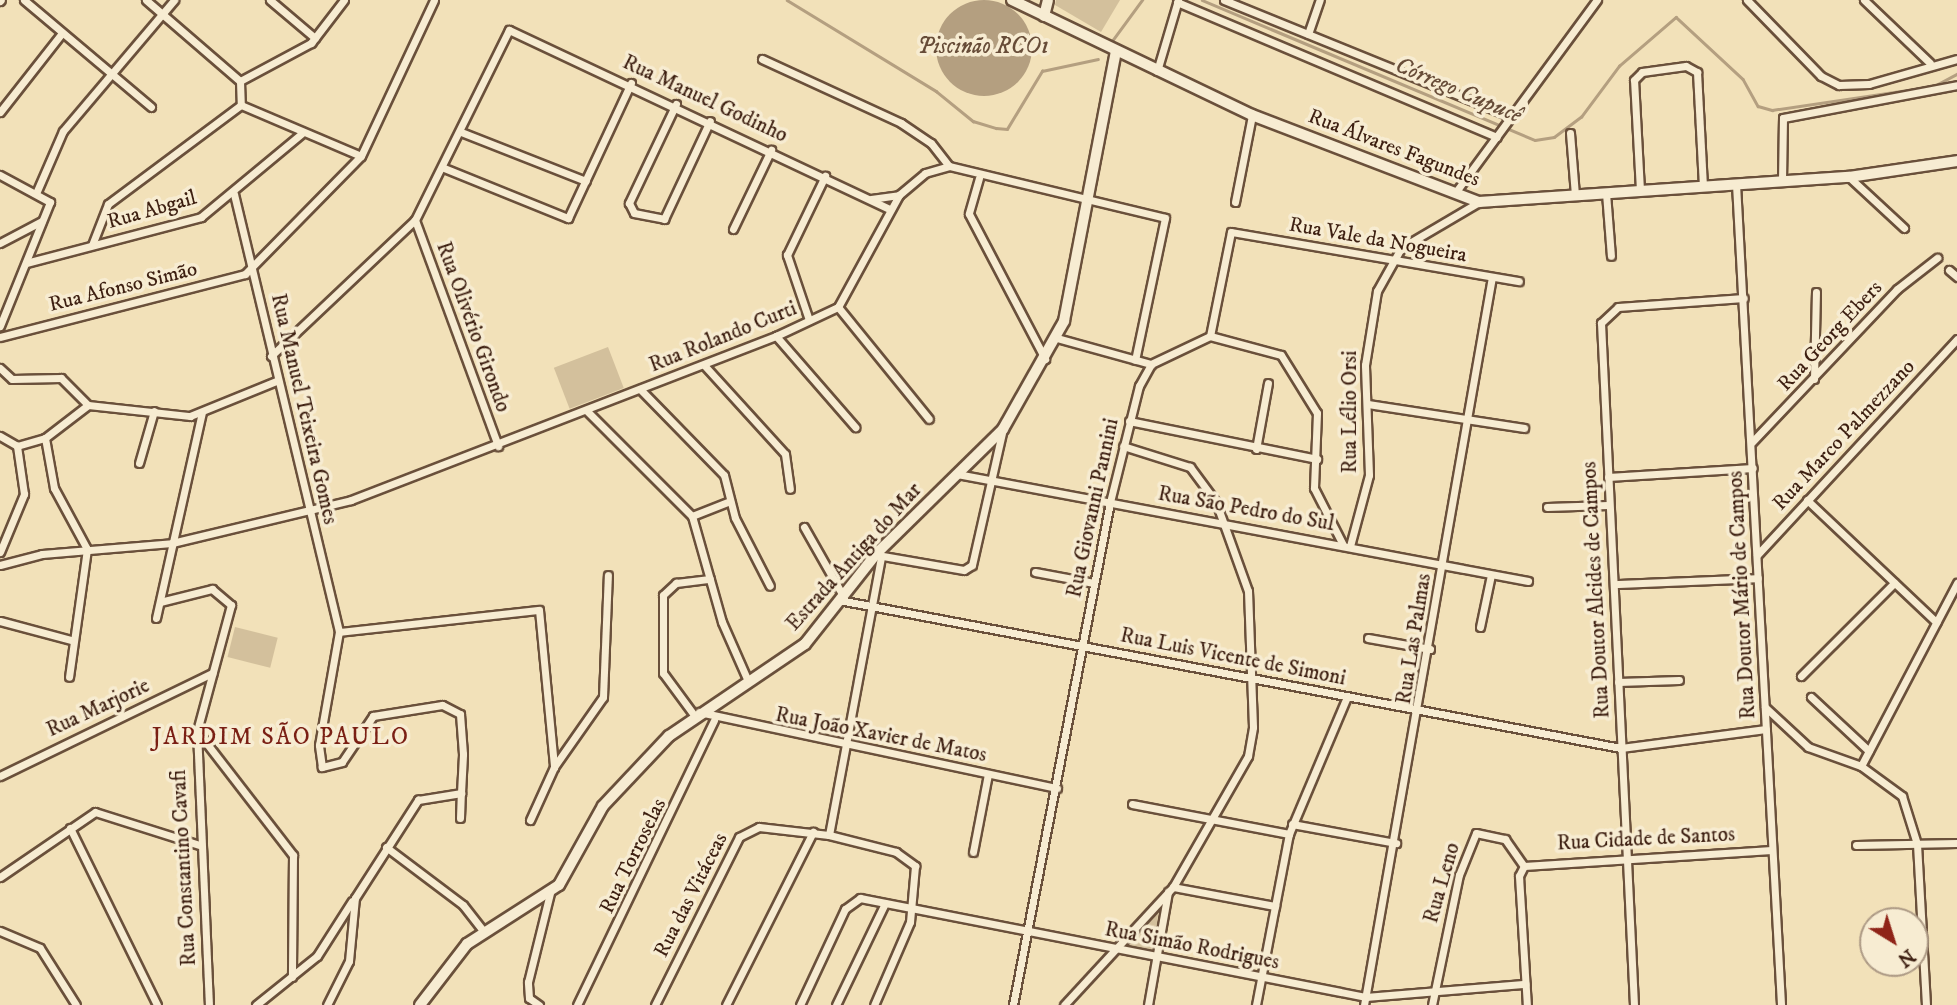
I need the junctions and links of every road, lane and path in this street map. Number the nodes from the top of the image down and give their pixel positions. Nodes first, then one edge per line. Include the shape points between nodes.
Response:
1 (24, 0) edge
2 (146, 0) edge
3 (173, 0) edge
4 (270, 0) edge
5 (344, 0) edge
6 (434, 0) edge
7 (1012, 0) edge
8 (1048, 0) edge
9 (1224, 0) edge
10 (1320, 0) edge
11 (1597, 0) edge
12 (1747, 0) edge
13 (1864, 0) edge
14 (1177, 1) edge
15 (162, 14) junction
16 (1044, 16) junction
17 (62, 33) junction
18 (1308, 34) junction
19 (316, 38) junction
20 (1116, 52) junction
21 (762, 59) dead end
22 (1957, 59) edge
23 (1930, 63) junction
24 (1157, 71) junction
25 (110, 75) junction
26 (240, 81) junction
27 (631, 83) junction
28 (1957, 85) edge
29 (676, 104) junction
30 (241, 105) junction
31 (151, 107) dead end
32 (0, 111) edge
33 (1252, 115) junction
34 (1511, 118) junction
35 (710, 121) junction
36 (461, 132) junction
37 (302, 133) junction
38 (1570, 133) dead end
39 (1498, 136) junction
40 (771, 150) junction
41 (361, 156) junction
42 (1957, 161) edge
43 (949, 166) junction
44 (444, 169) junction
45 (0, 175) edge
46 (825, 176) junction
47 (1849, 177) junction
48 (979, 178) junction
49 (586, 181) junction
50 (1782, 181) junction
51 (1736, 184) junction
52 (1703, 185) junction
53 (1640, 190) junction
54 (37, 191) junction
55 (1455, 193) junction
56 (1606, 193) junction
57 (234, 194) junction
58 (899, 195) junction
59 (1575, 195) junction
60 (871, 199) junction
61 (1090, 200) junction
62 (1235, 202) dead end
63 (1479, 202) junction
64 (890, 209) junction
65 (415, 220) junction
66 (41, 221) junction
67 (1904, 228) dead end
68 (733, 229) dead end
69 (0, 243) edge
70 (92, 245) junction
71 (1611, 256) dead end
72 (1937, 258) dead end
73 (1389, 261) junction
74 (26, 264) junction
75 (253, 268) junction
76 (1949, 270) dead end
77 (1492, 277) junction
78 (1957, 277) edge
79 (1519, 281) dead end
80 (1816, 292) dead end
81 (1744, 298) junction
82 (838, 307) junction
83 (809, 320) junction
84 (0, 326) edge
85 (776, 336) junction
86 (1210, 336) junction
87 (0, 337) edge
88 (1058, 338) junction
89 (1957, 339) edge
90 (271, 356) junction
91 (1045, 359) junction
92 (1135, 360) junction
93 (1151, 364) junction
94 (704, 365) junction
95 (0, 368) edge
96 (1814, 379) junction
97 (276, 382) junction
98 (1268, 383) dead end
99 (640, 389) junction
100 (1368, 404) junction
101 (89, 405) junction
102 (153, 411) junction
103 (587, 411) junction
104 (202, 412) junction
105 (929, 419) dead end
106 (1465, 419) junction
107 (1129, 421) junction
108 (855, 427) dead end
109 (1524, 428) dead end
110 (1003, 429) junction
111 (0, 436) edge
112 (45, 438) junction
113 (1752, 442) junction
114 (17, 446) junction
115 (498, 446) junction
116 (1123, 446) junction
117 (1256, 449) junction
118 (1317, 459) junction
119 (138, 463) dead end
120 (1753, 468) junction
121 (957, 474) junction
122 (1608, 477) junction
123 (994, 478) junction
124 (790, 489) dead end
125 (730, 498) junction
126 (1807, 500) junction
127 (1110, 502) junction
128 (1608, 505) junction
129 (308, 506) junction
130 (1547, 507) dead end
131 (691, 515) junction
132 (1223, 523) junction
133 (804, 527) dead end
134 (172, 543) junction
135 (1346, 546) junction
136 (87, 549) junction
137 (0, 552) edge
138 (1757, 555) junction
139 (878, 556) junction
140 (0, 565) edge
141 (1443, 567) junction
142 (1035, 572) dead end
143 (608, 575) dead end
144 (1491, 575) junction
145 (1758, 578) junction
146 (710, 579) junction
147 (1528, 581) dead end
148 (1094, 583) junction
149 (1894, 583) junction
150 (1957, 583) edge
151 (1616, 584) junction
152 (770, 586) dead end
153 (840, 597) junction
154 (160, 602) junction
155 (873, 604) junction
156 (156, 618) dead end
157 (0, 621) edge
158 (1936, 622) junction
159 (1479, 627) dead end
160 (339, 632) junction
161 (1368, 638) dead end
162 (71, 639) junction
163 (1083, 645) junction
164 (1430, 649) junction
165 (212, 674) junction
166 (1801, 676) dead end
167 (69, 677) dead end
168 (1254, 680) junction
169 (1679, 680) dead end
170 (748, 681) junction
171 (1618, 682) junction
172 (1348, 697) junction
173 (1811, 697) dead end
174 (1765, 707) junction
175 (1420, 710) junction
176 (696, 713) junction
177 (714, 720) junction
178 (1766, 729) junction
179 (197, 731) junction
180 (846, 745) junction
181 (1621, 748) junction
182 (1869, 751) junction
183 (1861, 766) junction
184 (554, 767) junction
185 (988, 774) junction
186 (0, 776) edge
187 (1057, 788) junction
188 (461, 793) junction
189 (1132, 804) dead end
190 (460, 818) dead end
191 (530, 820) dead end
192 (1214, 820) junction
193 (1292, 824) junction
194 (70, 828) junction
195 (813, 832) junction
196 (1289, 834) junction
197 (829, 835) junction
198 (1396, 843) junction
199 (1957, 843) edge
200 (1917, 844) junction
201 (199, 845) junction
202 (1856, 845) dead end
203 (386, 847) junction
204 (1771, 850) junction
205 (973, 852) dead end
206 (1627, 860) junction
207 (1524, 866) junction
208 (0, 877) edge
209 (1170, 890) junction
210 (550, 893) junction
211 (355, 898) junction
212 (885, 903) junction
213 (1275, 906) junction
214 (911, 909) junction
215 (0, 931) edge
216 (483, 931) junction
217 (1031, 933) junction
218 (1116, 949) junction
219 (1156, 957) junction
220 (292, 977) junction
221 (1261, 977) junction
222 (1525, 984) junction
223 (1434, 995) junction
224 (1365, 1001) edge
225 (76, 1005) edge
226 (157, 1005) edge
227 (209, 1005) edge
228 (256, 1005) edge
229 (327, 1005) edge
230 (420, 1005) edge
231 (539, 1005) edge
232 (578, 1005) edge
233 (655, 1005) edge
234 (726, 1005) edge
235 (800, 1005) edge
236 (836, 1005) edge
237 (874, 1005) edge
238 (1013, 1005) edge
239 (1064, 1005) edge
240 (1148, 1005) edge
241 (1256, 1005) edge
242 (1432, 1005) edge
243 (1527, 1005) edge
244 (1634, 1005) edge
245 (1781, 1005) edge
246 (1926, 1005) edge

1 - 17 street
2 - 15 street
3 - 15 street
4 - 19 street
5 - 19 street
6 - 41 street
7 - 16 street, Rua Álvares Fagundes
8 - 16 street
9 - 18 street
10 - 18 street
11 - 34 street
12 - 23 street via 1832,83 1869,84
13 - 23 street
14 - 24 street
14 - 39 street
15 - 25 street
15 - 26 street
16 - 20 street, Rua Álvares Fagundes
17 - 25 street
17 - 32 street
18 - 34 street
19 - 26 street
20 - 24 street, Rua Álvares Fagundes
20 - 61 street, Estrada Antiga do Mar
21 - 43 street via 901,124 931,144
22 - 23 street
24 - 33 street, Rua Álvares Fagundes
25 - 31 street
25 - 54 street via 63,131
26 - 30 street
27 - 29 street, Rua Manuel Godinho
27 - 36 street, Rua Manuel Godinho via 516,31 503,34
27 - 49 street
28 - 50 street via 1783,118 1779,126
29 - 35 street, Rua Manuel Godinho
29 - 35 street via 629,203 635,213 664,219
30 - 37 street
30 - 70 street via 108,204
33 - 55 street, Rua Álvares Fagundes
33 - 62 street
34 - 39 street
35 - 40 street, Rua Manuel Godinho
36 - 44 street
36 - 49 street
37 - 41 street
37 - 57 street, Rua Abgail
38 - 59 street
39 - 55 street
40 - 46 street, Rua Manuel Godinho
40 - 68 street
41 - 75 street
42 - 47 street, Rua Álvares Fagundes
43 - 48 street
43 - 58 street via 925,173
44 - 49 street via 565,219
44 - 65 street
45 - 54 street
46 - 60 street, Rua Manuel Godinho
46 - 83 street via 787,256
47 - 50 street, Rua Álvares Fagundes
47 - 67 street
48 - 61 street
48 - 91 street via 968,214
50 - 51 street, Rua Álvares Fagundes
51 - 52 street, Rua Álvares Fagundes
51 - 81 street, Rua Doutor Mário de Campos
52 - 53 street, Rua Álvares Fagundes
52 - 53 street via 1697,72 1686,66 1635,76
53 - 56 street, Rua Álvares Fagundes
54 - 66 street via 50,202
55 - 63 street, Rua Álvares Fagundes
56 - 59 street, Rua Álvares Fagundes
56 - 71 street
57 - 70 street, Rua Abgail via 191,221
57 - 75 street, Rua Manuel Teixeira Gomes
58 - 60 street
58 - 64 street
59 - 63 street, Rua Álvares Fagundes
60 - 64 street, Rua Manuel Godinho
61 - 88 street, Estrada Antiga do Mar
61 - 92 street via 1165,218
63 - 73 street via 1416,237
64 - 82 street
65 - 90 street
65 - 115 street, Rua Olivério Girondo
66 - 69 street
66 - 74 street
70 - 74 street, Rua Abgail
72 - 96 street, Rua Georg Ebers via 1897,289
73 - 77 street, Rua Vale da Nogueira
73 - 86 street, Rua Vale da Nogueira via 1231,232
73 - 100 street, Rua Lélio Orsi via 1368,338
74 - 84 street
75 - 87 street, Rua Afonso Simão
75 - 90 street, Rua Manuel Teixeira Gomes
76 - 78 street
77 - 79 street, Rua Vale da Nogueira
77 - 106 street, Rua Las Palmas
80 - 96 street
81 - 113 street, Rua Doutor Mário de Campos
81 - 122 street, Rua Doutor Alcides de Campos via 1618,307 1604,316
82 - 83 street, Rua Rolando Curti
82 - 105 street
83 - 85 street, Rua Rolando Curti
85 - 94 street, Rua Rolando Curti
85 - 108 street
86 - 93 street
86 - 118 street via 1270,348 1291,366 1317,413
88 - 91 street, Estrada Antiga do Mar
88 - 92 street
89 - 126 street, Rua Marco Palmezzano
90 - 97 street, Rua Manuel Teixeira Gomes
91 - 110 street, Estrada Antiga do Mar
92 - 93 street
93 - 107 street, Rua Giovanni Pannini
94 - 99 street, Rua Rolando Curti
94 - 124 street via 777,445 788,469
95 - 101 street via 12,379 61,378
96 - 113 street, Rua Georg Ebers
97 - 104 street
97 - 129 street, Rua Manuel Teixeira Gomes
98 - 117 street
99 - 103 street, Rua Rolando Curti
99 - 125 street via 728,484
100 - 106 street
100 - 135 street, Rua Lélio Orsi via 1368,475
101 - 102 street
101 - 112 street
102 - 104 street
102 - 119 street
103 - 115 street, Rua Rolando Curti
103 - 131 street
104 - 134 street
106 - 109 street
106 - 141 street, Rua Las Palmas
107 - 116 street, Rua Giovanni Pannini
107 - 117 street
110 - 121 street, Estrada Antiga do Mar
110 - 123 street
111 - 114 street
112 - 114 street
112 - 136 street via 54,488
113 - 120 street, Rua Doutor Mário de Campos
114 - 137 street via 24,494
115 - 129 street, Rua Rolando Curti via 351,500
116 - 127 street, Rua Giovanni Pannini
116 - 132 street via 1190,467 1208,486
117 - 118 street
118 - 135 street via 1316,498
120 - 122 street
120 - 138 street, Rua Doutor Mário de Campos
121 - 123 street, Rua São Pedro do Sul
121 - 139 street, Estrada Antiga do Mar
122 - 128 street, Rua Doutor Alcides de Campos
123 - 127 street, Rua São Pedro do Sul
123 - 139 street via 976,556 964,569
125 - 131 street
125 - 152 street
126 - 138 street, Rua Marco Palmezzano
126 - 149 street
127 - 132 street, Rua São Pedro do Sul
127 - 148 street, Rua Giovanni Pannini
128 - 130 street
128 - 151 street, Rua Doutor Alcides de Campos
129 - 134 street, Rua Rolando Curti
129 - 160 street, Rua Manuel Teixeira Gomes
131 - 146 street
132 - 135 street, Rua São Pedro do Sul
132 - 168 street via 1248,591
133 - 153 street
134 - 136 street, Rua Rolando Curti
134 - 154 street
135 - 141 street, Rua São Pedro do Sul
136 - 140 street, Rua Rolando Curti
136 - 162 street
138 - 145 street, Rua Doutor Mário de Campos
139 - 153 street, Estrada Antiga do Mar
139 - 155 street
141 - 144 street, Rua São Pedro do Sul
141 - 164 street, Rua Las Palmas
142 - 148 street
143 - 184 street via 603,697
144 - 147 street, Rua São Pedro do Sul
144 - 159 street
145 - 151 street
145 - 174 street, Rua Doutor Mário de Campos
146 - 170 street
146 - 176 street via 676,583 663,595 663,673
148 - 163 street, Rua Giovanni Pannini
149 - 158 street
149 - 166 street
150 - 158 street
151 - 171 street, Rua Doutor Alcides de Campos
153 - 155 street, Rua Luis Vicente de Simoni
153 - 170 street, Estrada Antiga do Mar via 805,644
154 - 156 street
154 - 165 street, Rua Constantino Cavafi via 206,589 228,598 231,612
155 - 163 street, Rua Luis Vicente de Simoni
155 - 180 street
157 - 162 street
158 - 182 street
160 - 184 street via 530,608 544,620
160 - 188 street via 319,745 320,764 328,769 342,762 373,716 449,706 462,723
161 - 164 street
162 - 167 street
163 - 168 street, Rua Luis Vicente de Simoni
163 - 187 street, Rua Giovanni Pannini
164 - 175 street, Rua Las Palmas
165 - 179 street, Rua Constantino Cavafi
165 - 186 street, Rua Marjorie
168 - 172 street, Rua Luis Vicente de Simoni
168 - 192 street via 1248,756
169 - 171 street
170 - 176 street, Estrada Antiga do Mar
171 - 181 street, Rua Doutor Alcides de Campos
172 - 175 street, Rua Luis Vicente de Simoni
172 - 193 street
173 - 182 street
174 - 178 street, Rua Doutor Mário de Campos
174 - 183 street via 1808,747
175 - 181 street, Rua Luis Vicente de Simoni
175 - 198 street, Rua Las Palmas
176 - 177 street, Rua João Xavier de Matos
176 - 210 street, Estrada Antiga do Mar via 603,806
177 - 180 street, Rua João Xavier de Matos
177 - 232 street, Rua Torroselas
178 - 181 street, Rua Luis Vicente de Simoni
178 - 204 street, Rua Doutor Mário de Campos
179 - 201 street, Rua Constantino Cavafi
179 - 220 street via 293,855
180 - 185 street, Rua João Xavier de Matos
180 - 197 street
181 - 206 street, Rua Doutor Alcides de Campos
182 - 183 street
183 - 200 street via 1902,796
184 - 191 street
185 - 187 street, Rua João Xavier de Matos
185 - 205 street
187 - 217 street, Rua Giovanni Pannini
188 - 190 street
188 - 203 street via 418,800
189 - 192 street
192 - 196 street
192 - 209 street
193 - 196 street
193 - 198 street
194 - 201 street via 90,814 108,812
194 - 208 street
194 - 226 street
195 - 197 street, Rua das Vitáceas
195 - 233 street, Rua das Vitáceas via 744,831
195 - 234 street
196 - 213 street
197 - 214 street, Rua das Vitáceas via 896,852 912,863
198 - 224 street, Rua Las Palmas
199 - 200 street
200 - 202 street
200 - 246 street
201 - 227 street, Rua Constantino Cavafi
203 - 211 street
203 - 216 street via 463,905
204 - 206 street, Rua Cidade de Santos
204 - 245 street, Rua Doutor Mário de Campos
206 - 207 street, Rua Cidade de Santos
206 - 244 street, Rua Doutor Alcides de Campos
207 - 222 street via 1519,876
207 - 223 street, Rua Leno via 1505,839 1476,833 1459,875
209 - 213 street
209 - 218 street
209 - 219 street
210 - 216 street, Estrada Antiga do Mar
210 - 231 street via 528,982 529,998
211 - 220 street via 317,956
211 - 229 street via 349,961
212 - 214 street, Rua Simão Rodrigues
212 - 235 street, Rua Simão Rodrigues via 855,898
212 - 236 street
213 - 221 street
214 - 217 street, Rua Simão Rodrigues
214 - 237 street, Rua das Vitáceas
215 - 225 street via 40,948
216 - 230 street, Estrada Antiga do Mar via 458,953
217 - 218 street, Rua Simão Rodrigues
217 - 238 street, Rua Giovanni Pannini
218 - 219 street, Rua Simão Rodrigues
218 - 239 street
219 - 221 street, Rua Simão Rodrigues
219 - 240 street
220 - 228 street
221 - 224 street, Rua Simão Rodrigues
221 - 241 street
222 - 223 street, Rua Simão Rodrigues
222 - 243 street
223 - 224 street, Rua Simão Rodrigues
223 - 242 street, Rua Leno

